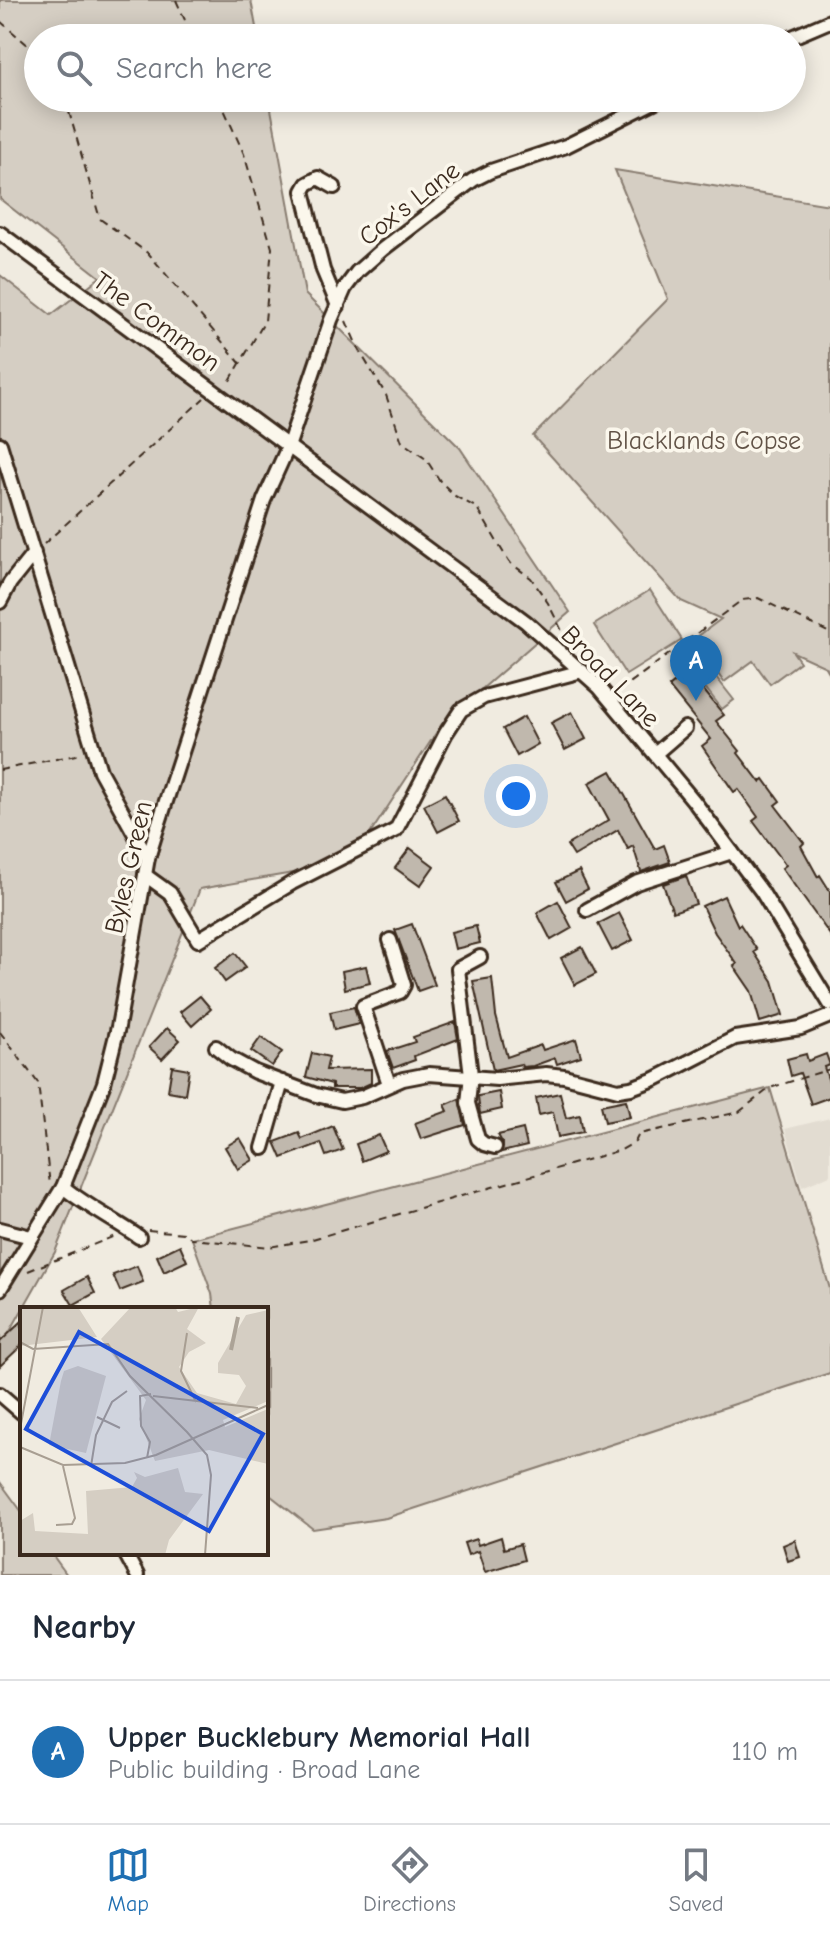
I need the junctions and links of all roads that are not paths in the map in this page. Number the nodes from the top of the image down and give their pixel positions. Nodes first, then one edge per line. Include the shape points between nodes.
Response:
1 (830, 21) edge
2 (806, 31) edge
3 (634, 112) edge
4 (334, 187) dead end
5 (0, 233) edge
6 (338, 306) junction
7 (0, 444) edge
8 (288, 447) junction
9 (34, 553) junction
10 (0, 602) edge
11 (578, 667) junction
12 (685, 728) dead end
13 (655, 754) junction
14 (732, 852) junction
15 (148, 858) junction
16 (145, 875) junction
17 (587, 910) dead end
18 (390, 940) dead end
19 (480, 957) dead end
20 (830, 1004) edge
21 (830, 1016) edge
22 (216, 1047) dead end
23 (471, 1075) junction
24 (282, 1082) junction
25 (389, 1084) junction
26 (495, 1147) dead end
27 (263, 1148) dead end
28 (63, 1187) junction
29 (0, 1229) edge
30 (134, 1233) road end
31 (31, 1237) junction
32 (3, 1285) edge
33 (0, 1394) edge
34 (20, 1411) edge
35 (126, 1555) edge
36 (137, 1575) edge

1 - 2 street
3 - 6 street, Cox's Lane via 566,146 491,171 456,191 357,272
4 - 6 street via 318,178 303,191
5 - 8 street, The Common
6 - 8 street, Cox's Lane
7 - 9 street
8 - 11 street, Broad Lane via 526,622
8 - 15 street, Byles Green via 264,500
9 - 10 street
9 - 15 street via 100,771
11 - 13 street, Broad Lane
11 - 16 street via 484,697 461,710 396,830 292,883 198,940 170,893
12 - 13 street
13 - 14 street, Broad Lane
14 - 17 street via 636,883
14 - 20 street, Broad Lane
15 - 16 street, Byles Green
16 - 28 street, Byles Green via 104,1083
18 - 25 street via 404,985 400,992 363,1006
19 - 23 street via 458,969
21 - 23 street via 801,1028 735,1038 631,1088 606,1088 546,1074 497,1079
22 - 24 street via 244,1067
23 - 25 street via 429,1074
23 - 26 street via 468,1103 478,1139
24 - 25 street via 342,1101
24 - 27 street
28 - 30 street
28 - 31 street, Byles Green
29 - 31 street
31 - 32 street, Byles Green
33 - 34 street
35 - 36 street

